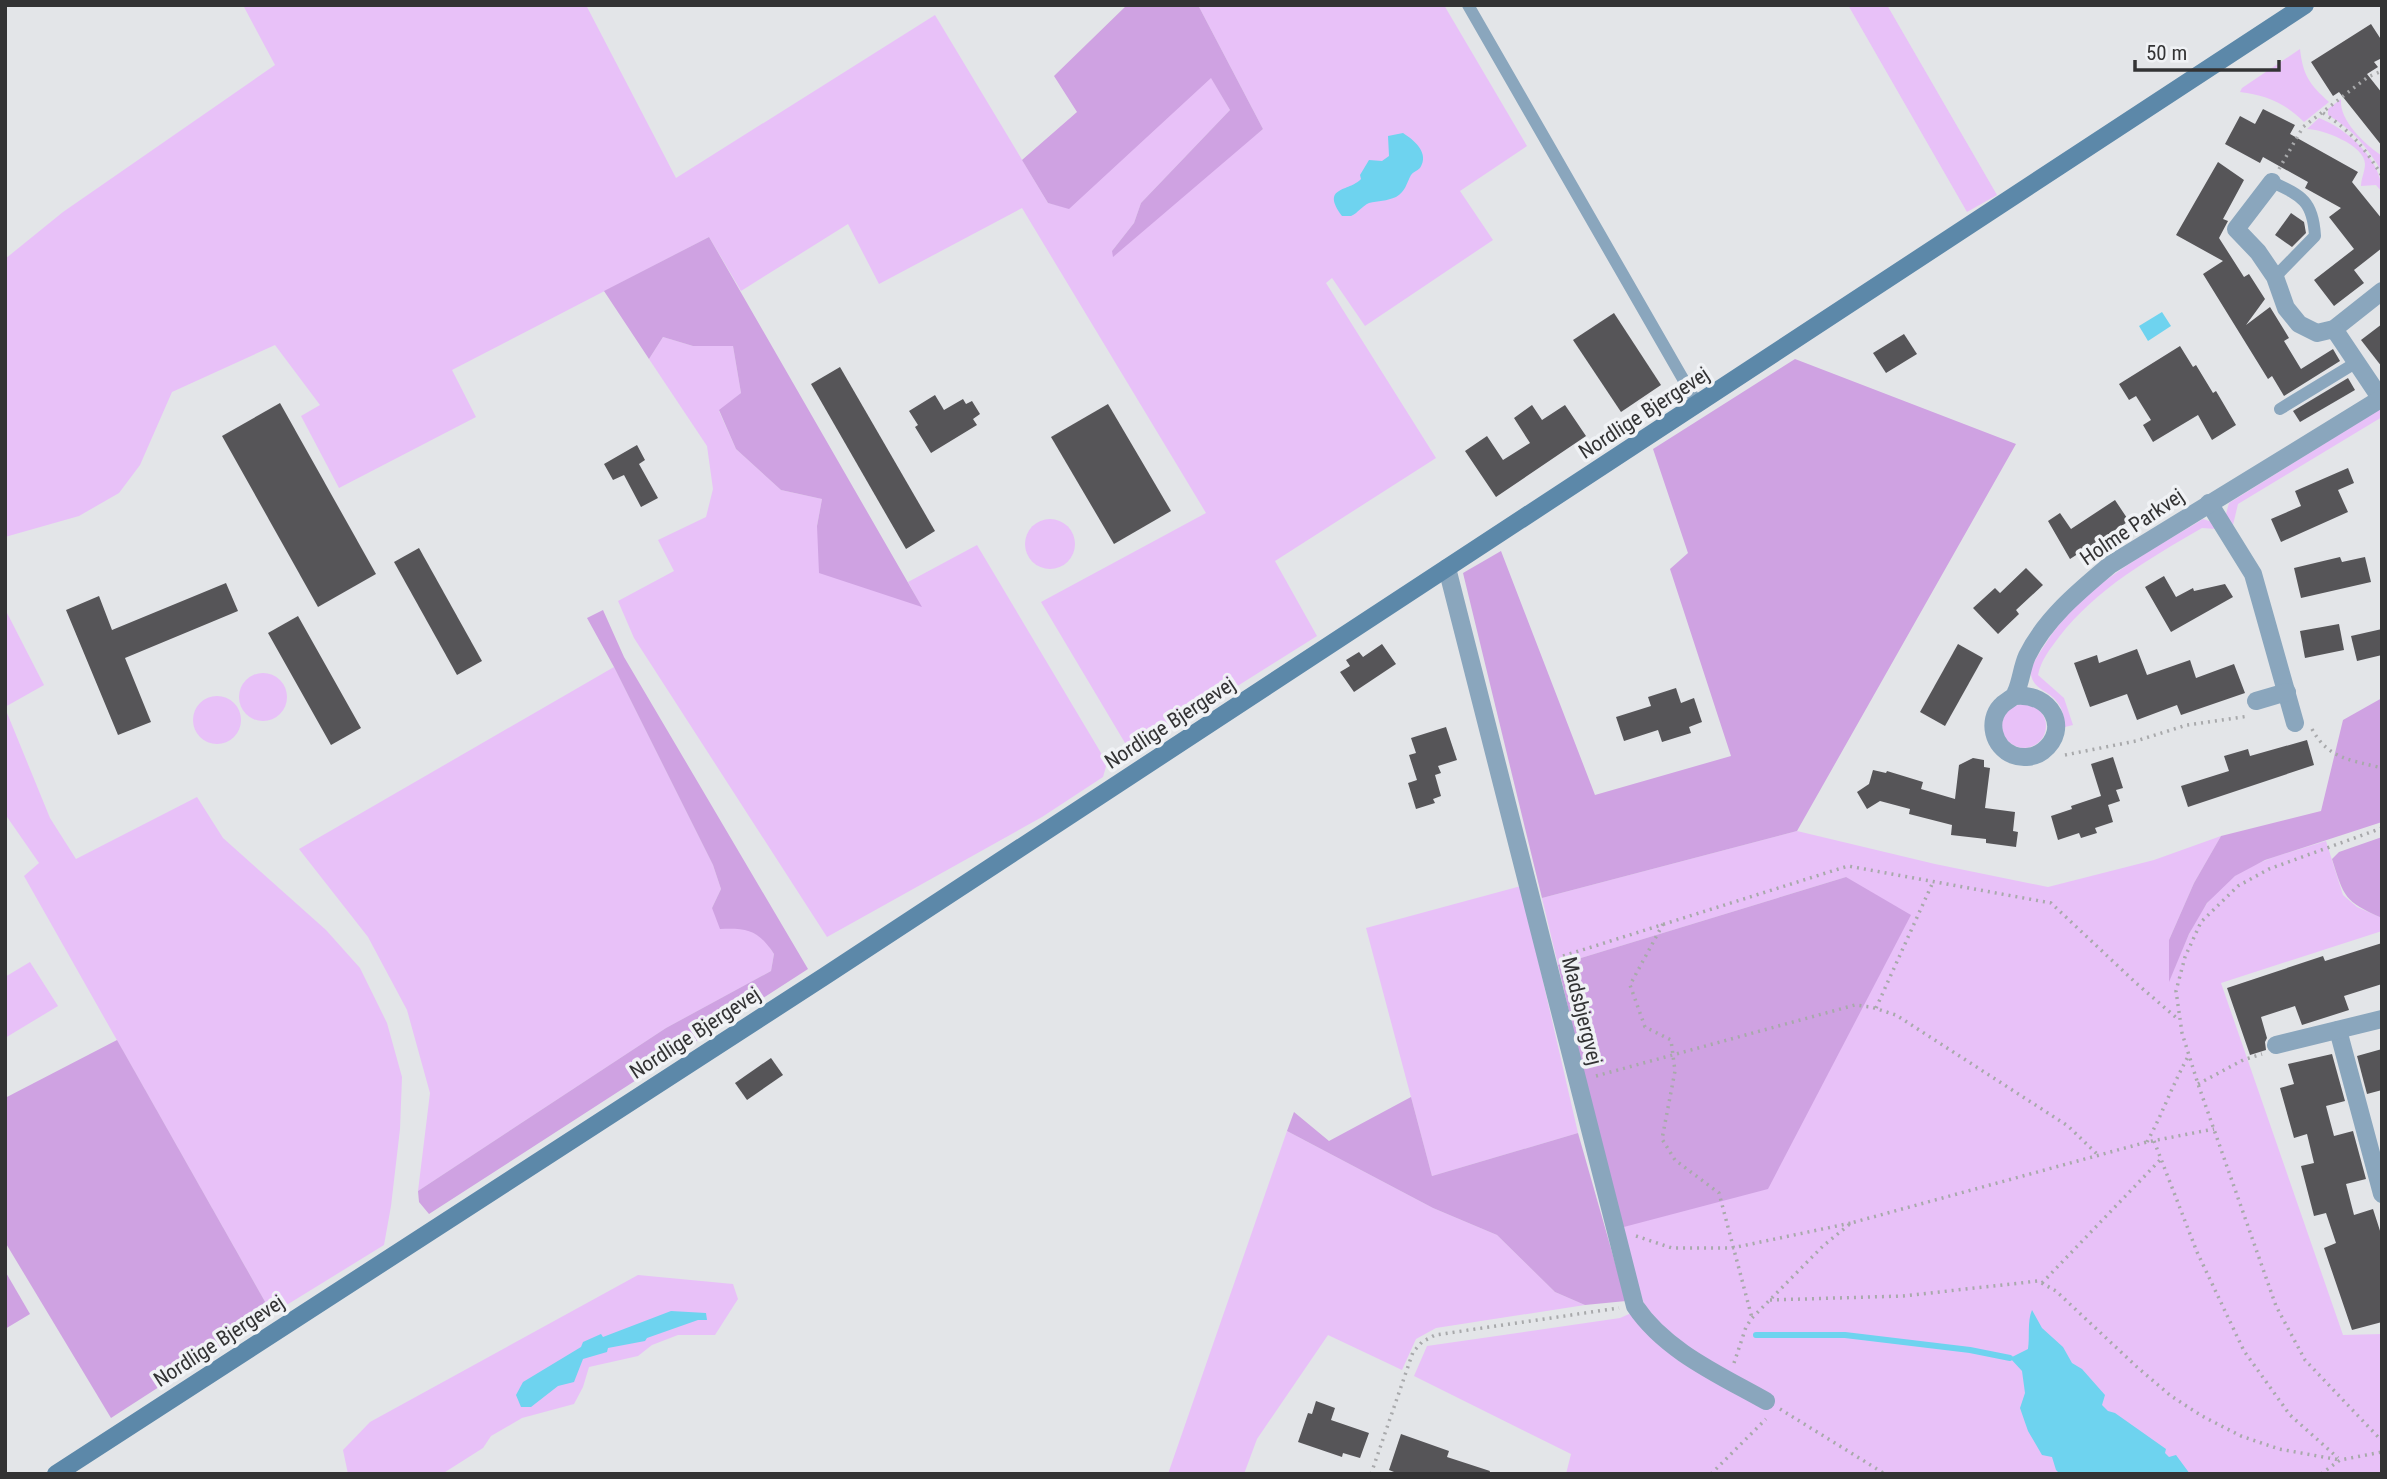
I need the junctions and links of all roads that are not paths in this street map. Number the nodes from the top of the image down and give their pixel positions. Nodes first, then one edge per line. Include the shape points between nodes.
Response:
1 (1468, 5) edge
2 (2305, 5) edge
3 (2272, 182) joint
4 (2275, 276) junction
5 (2382, 291) edge
6 (2334, 329) junction
7 (2357, 362) junction
8 (2381, 399) edge
9 (1698, 405) junction
10 (2280, 409) dead end
11 (2209, 503) junction
12 (1447, 568) junction
13 (2287, 692) junction
14 (2015, 696) junction
15 (2256, 701) road end
16 (2295, 723) road end
17 (2382, 1019) edge
18 (2338, 1030) junction
19 (2276, 1045) road end
20 (2382, 1194) edge
21 (1772, 1404) road end
22 (56, 1474) edge

1 - 9 lane
2 - 9 street, Nordlige Bjergevej
3 - 4 street via 2236,229
3 - 4 lane via 2299,195 2314,216 2315,236
4 - 6 street via 2286,308 2299,324 2317,332
5 - 6 street
6 - 7 street, Holme Parkvej
7 - 8 street, Holme Parkvej
7 - 10 lane
8 - 11 street, Holme Parkvej
9 - 12 street, Nordlige Bjergevej
11 - 13 street, Holme Parkvej via 2253,574
11 - 14 street, Holme Parkvej via 2110,565 2072,597 2027,657
12 - 21 street, Madsbjergvej via 1635,1306 1655,1332 1697,1362
12 - 22 street, Nordlige Bjergevej
13 - 15 street
13 - 16 street, Holme Parkvej
14 - 14 street, Holme Parkvej via 1999,707 1995,716 1999,744 2005,751 2034,756 2054,735 2053,713 2037,698
17 - 18 street
18 - 19 street
18 - 20 street

